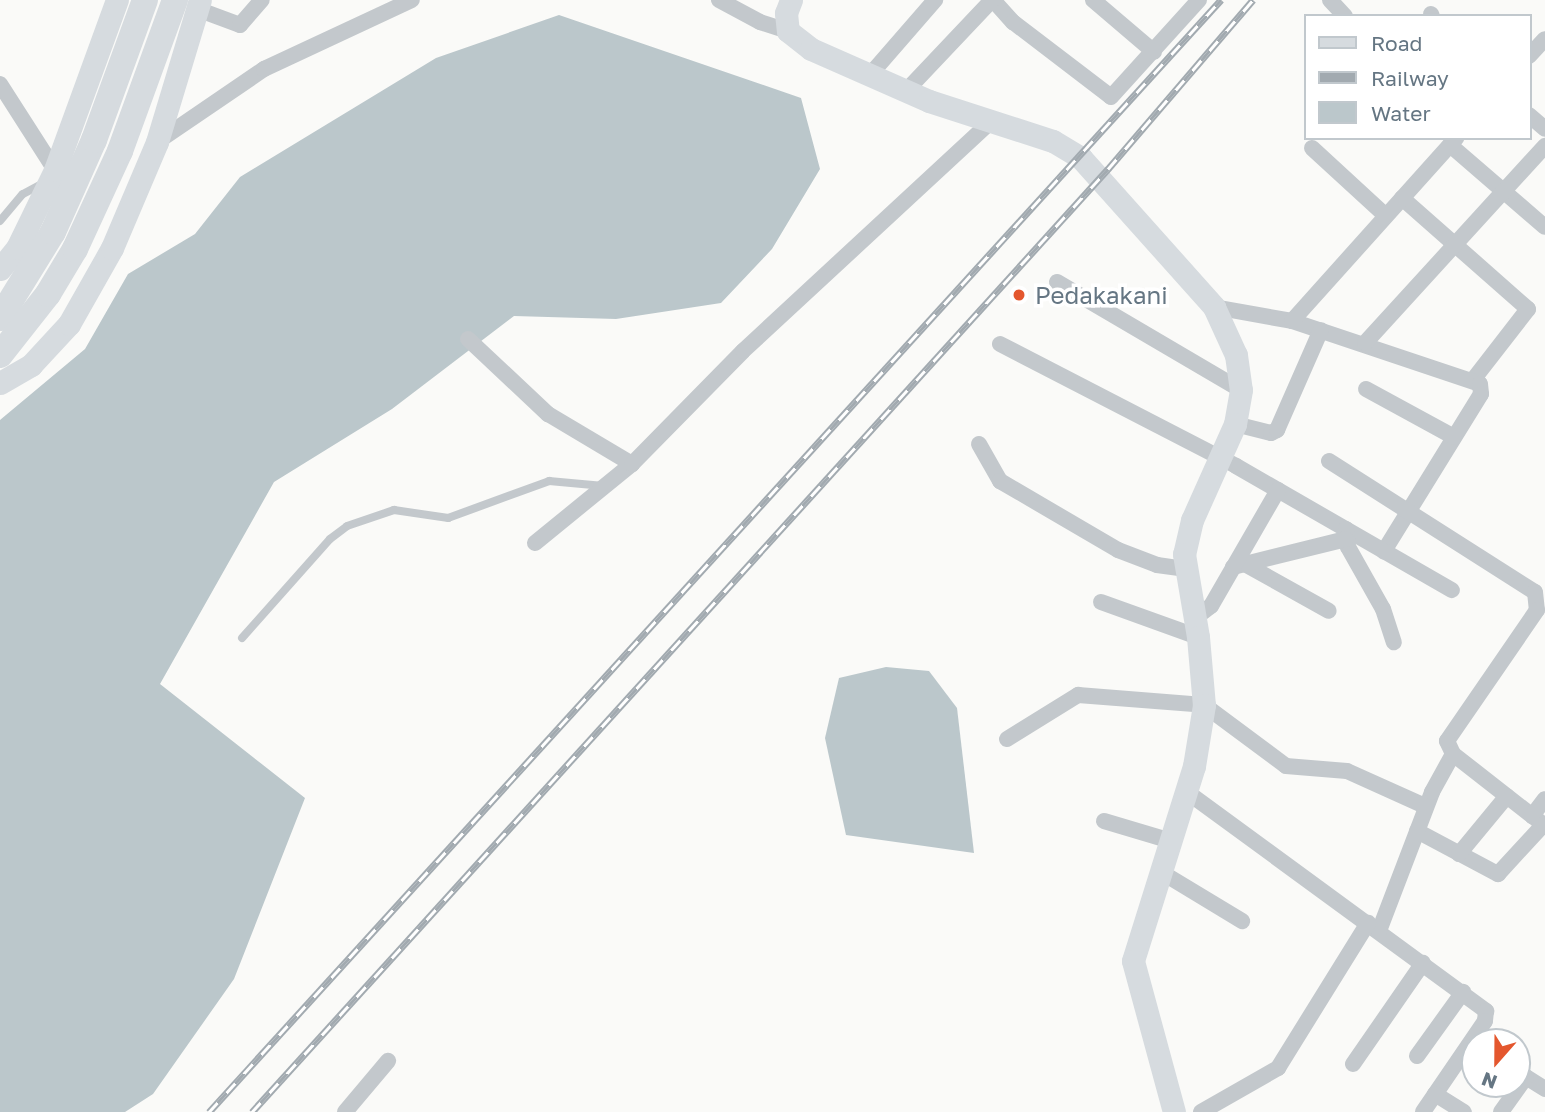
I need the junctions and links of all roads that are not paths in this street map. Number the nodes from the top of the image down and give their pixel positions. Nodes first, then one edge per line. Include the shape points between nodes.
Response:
1 (117, 0) edge
2 (145, 0) edge
3 (262, 0) edge
4 (412, 0) edge
5 (719, 0) edge
6 (791, 0) edge
7 (935, 0) edge
8 (992, 0) edge
9 (1093, 0) edge
10 (1199, 0) edge
11 (191, 3) edge
12 (788, 31) junction
13 (1545, 39) edge
14 (1154, 52) junction
15 (1531, 54) edge
16 (869, 76) junction
17 (0, 84) edge
18 (905, 92) junction
19 (1531, 117) edge
20 (991, 121) junction
21 (1545, 129) edge
22 (1453, 141) edge
23 (156, 142) junction
24 (1545, 146) edge
25 (1312, 148) dead end
26 (53, 176) junction
27 (1504, 191) junction
28 (1402, 198) junction
29 (1387, 216) junction
30 (0, 220) edge
31 (1545, 227) edge
32 (1455, 244) junction
33 (0, 269) edge
34 (1057, 282) dead end
35 (1214, 307) junction
36 (0, 318) edge
37 (1292, 321) junction
38 (1321, 330) junction
39 (468, 339) dead end
40 (1365, 343) junction
41 (1000, 344) dead end
42 (0, 355) edge
43 (1473, 380) junction
44 (0, 383) edge
45 (1366, 389) dead end
46 (1241, 390) junction
47 (1235, 424) junction
48 (1454, 437) junction
49 (979, 444) dead end
50 (1220, 458) junction
51 (1329, 461) dead end
52 (632, 464) junction
53 (604, 486) junction
54 (1278, 490) junction
55 (1409, 511) junction
56 (1346, 534) junction
57 (535, 543) dead end
58 (1384, 551) junction
59 (1238, 565) junction
60 (1185, 569) junction
61 (1452, 590) dead end
62 (1101, 602) dead end
63 (1329, 611) dead end
64 (1196, 628) junction
65 (242, 638) dead end
66 (1394, 642) dead end
67 (1204, 705) junction
68 (1007, 739) dead end
69 (1453, 754) junction
70 (1187, 792) junction
71 (1507, 796) junction
72 (1545, 799) edge
73 (1426, 806) junction
74 (1104, 821) dead end
75 (1540, 822) edge
76 (1417, 831) junction
77 (1171, 841) junction
78 (1459, 854) junction
79 (1161, 872) junction
80 (1242, 921) dead end
81 (1373, 927) junction
82 (1423, 963) junction
83 (1463, 992) junction
84 (1481, 1028) edge
85 (1417, 1056) dead end
86 (1461, 1059) edge
87 (388, 1061) dead end
88 (1353, 1065) dead end
89 (1436, 1094) junction
90 (345, 1112) edge
91 (1174, 1112) edge
92 (1201, 1112) edge
93 (1423, 1112) edge
94 (1464, 1112) edge

1 - 26 main road
2 - 36 highway via 94,140 53,232
3 - 11 street via 240,25
4 - 23 street via 264,69
5 - 12 street
6 - 12 main road via 786,13
7 - 16 street
8 - 14 street via 1013,22 1109,97
8 - 18 street
9 - 14 street
10 - 14 street
11 - 23 main road
11 - 42 highway via 75,250 48,294
12 - 16 main road via 811,49
13 - 15 street
16 - 18 main road
17 - 26 street
18 - 20 main road
19 - 21 street
20 - 35 main road via 1053,141 1081,158
20 - 52 street via 743,351
22 - 27 street
22 - 28 street
23 - 44 main road via 112,248 69,324 31,365
24 - 27 street
25 - 29 street
26 - 30 lane via 23,194
26 - 33 main road via 17,248
27 - 31 street
27 - 32 street
28 - 29 street
28 - 32 street
29 - 37 street
32 - 40 street
32 - 43 street via 1528,309
34 - 46 street
35 - 37 street
35 - 46 main road via 1236,355
37 - 38 street
38 - 40 street
38 - 47 street via 1277,430 1271,433
39 - 52 street via 548,414
40 - 43 street
41 - 50 street
43 - 48 street via 1482,391
45 - 48 street
46 - 47 main road
47 - 50 main road
48 - 55 street
49 - 60 street via 1000,481 1118,550 1157,565
50 - 54 street
50 - 60 main road via 1186,540
51 - 55 street
52 - 53 street
53 - 57 street
53 - 65 lane via 549,481 448,518 394,510 347,526 330,539
54 - 56 street
54 - 59 street
55 - 58 street
55 - 69 street via 1538,598 1536,610 1449,734
56 - 58 street
56 - 59 street
56 - 66 street
58 - 61 street
59 - 63 street
59 - 64 street
60 - 64 main road
62 - 64 street
64 - 67 main road
67 - 68 street via 1078,695
67 - 70 main road
67 - 73 street via 1286,766 1347,771
69 - 71 street
69 - 73 street
70 - 77 main road
70 - 81 street
71 - 75 street
71 - 78 street
72 - 75 street
73 - 76 street
74 - 77 street
75 - 78 street via 1499,874
76 - 78 street
76 - 81 street
77 - 79 main road
79 - 80 street
79 - 91 main road via 1133,961
81 - 82 street
81 - 92 street via 1278,1068
82 - 83 street
82 - 88 street
83 - 84 street via 1486,1010
83 - 85 street
86 - 89 street
87 - 90 street
89 - 93 street
89 - 94 street

